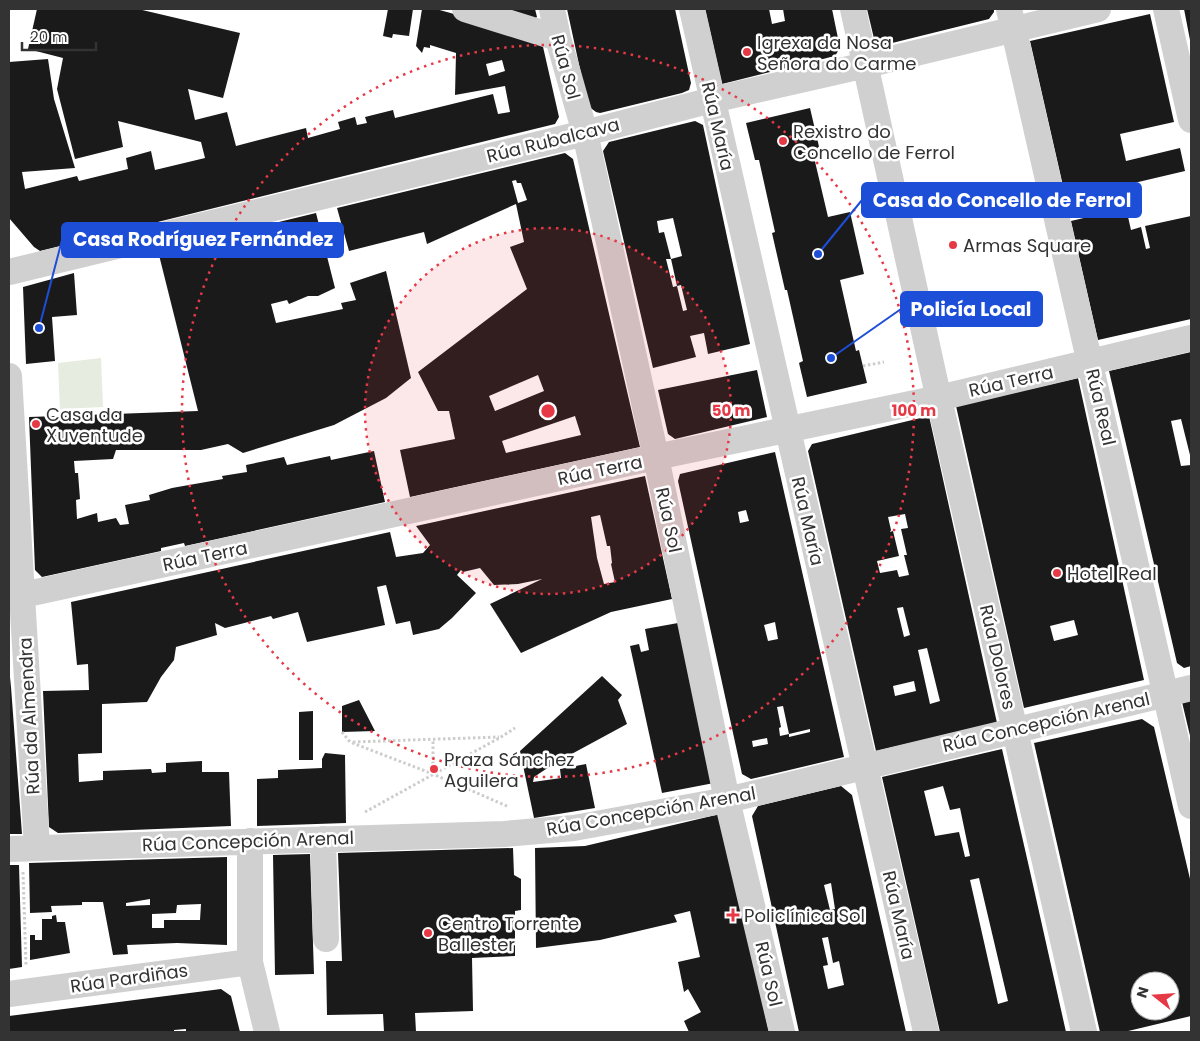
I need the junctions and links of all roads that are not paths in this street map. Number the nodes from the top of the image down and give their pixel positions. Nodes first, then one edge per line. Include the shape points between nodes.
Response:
1 (466, 9) edge
2 (552, 9) edge
3 (692, 9) edge
4 (853, 9) edge
5 (1098, 9) edge
6 (1166, 9) edge
7 (1012, 19) edge
8 (558, 38) junction
9 (866, 65) junction
10 (712, 100) junction
11 (1191, 120) edge
12 (585, 133) junction
13 (9, 272) edge
14 (1191, 338) edge
15 (1091, 362) junction
16 (9, 376) edge
17 (939, 398) junction
18 (786, 430) junction
19 (656, 457) junction
20 (16, 596) edge
21 (1191, 688) edge
22 (1166, 694) junction
23 (1014, 730) junction
24 (865, 766) junction
25 (727, 800) junction
26 (1191, 806) edge
27 (335, 839) junction
28 (250, 841) junction
29 (22, 849) edge
30 (326, 939) dead end
31 (250, 962) junction
32 (17, 993) edge
33 (267, 1032) edge
34 (782, 1032) edge
35 (926, 1032) edge
36 (1084, 1032) edge

1 - 8 street
2 - 8 street, Rúa Sol
3 - 10 street, Rúa María
4 - 9 street, Rúa Dolores
5 - 7 street, Rúa Rubalcava
6 - 11 street
7 - 9 street, Rúa Rubalcava
7 - 15 street, Rúa Real
8 - 12 street, Rúa Sol
9 - 10 street, Rúa Rubalcava
9 - 17 street, Rúa Dolores
10 - 12 street, Rúa Rubalcava
10 - 18 street, Rúa María
12 - 13 street, Rúa Rubalcava
12 - 19 street, Rúa Sol
14 - 15 street, Rúa Terra
15 - 17 street, Rúa Terra
15 - 22 street, Rúa Real
16 - 20 street, Rúa da Almendra
17 - 18 street, Rúa Terra
17 - 23 street, Rúa Dolores
18 - 19 street, Rúa Terra
18 - 24 street, Rúa María
19 - 20 street, Rúa Terra
19 - 25 street, Rúa Sol
20 - 29 street, Rúa da Almendra
21 - 22 street, Rúa Concepción Arenal
22 - 23 street, Rúa Concepción Arenal
22 - 26 street, Rúa Real
23 - 24 street, Rúa Concepción Arenal
23 - 36 street, Rúa Dolores
24 - 25 street, Rúa Concepción Arenal
24 - 35 street, Rúa María
25 - 27 street, Rúa Concepción Arenal via 574,828
25 - 34 street, Rúa Sol
27 - 28 street, Rúa Concepción Arenal
27 - 30 street
28 - 29 street, Rúa Concepción Arenal
28 - 31 street
31 - 32 street, Rúa Pardiñas
31 - 33 street

